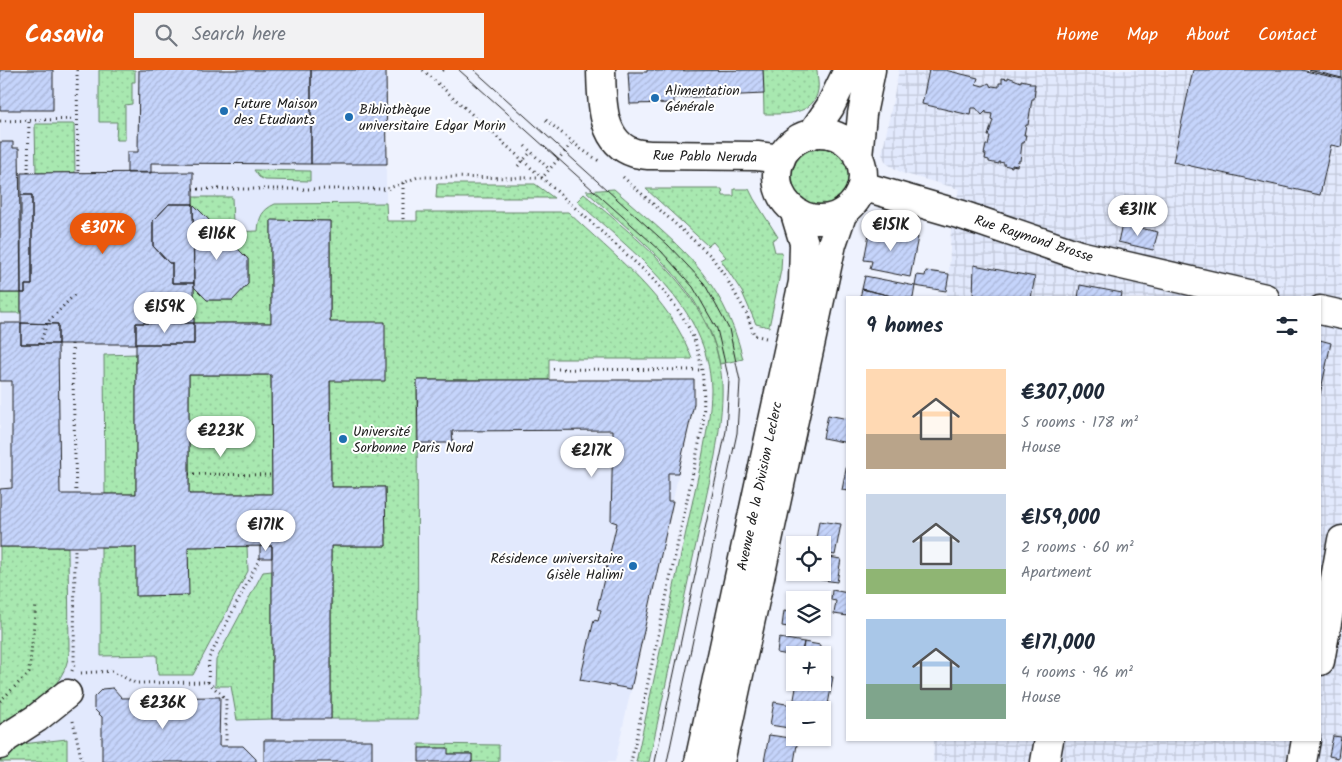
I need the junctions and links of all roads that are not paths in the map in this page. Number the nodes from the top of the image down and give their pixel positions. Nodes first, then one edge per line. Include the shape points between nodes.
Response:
1 (601, 70) edge
2 (848, 70) edge
3 (871, 70) edge
4 (811, 134) junction
5 (858, 157) junction
6 (781, 159) junction
7 (862, 186) junction
8 (794, 210) junction
9 (844, 212) junction
10 (1256, 296) edge
11 (1321, 310) edge
12 (1342, 315) edge
13 (1342, 540) edge
14 (1321, 655) edge
15 (67, 694) road end
16 (1049, 741) edge
17 (1306, 741) edge
18 (0, 745) edge
19 (699, 762) edge
20 (720, 762) edge
21 (1045, 762) edge
22 (1302, 762) edge

1 - 6 street, Rue Pablo Neruda via 602,109 606,125 623,146 634,152
2 - 4 street via 830,107
3 - 5 street
4 - 5 street via 844,140
4 - 6 street via 788,148
5 - 7 street via 862,167
6 - 8 street, Avenue de la Division Leclerc via 778,187
7 - 9 street, Avenue de la Division Leclerc via 860,195
7 - 10 street, Rue Raymond Brosse via 962,215 1079,255
8 - 9 street via 818,219
8 - 19 street, Avenue de la Division Leclerc via 804,243 803,282
9 - 20 street, Avenue de la Division Leclerc via 832,244
11 - 12 street
13 - 14 street
15 - 18 street
16 - 21 street
17 - 22 street

